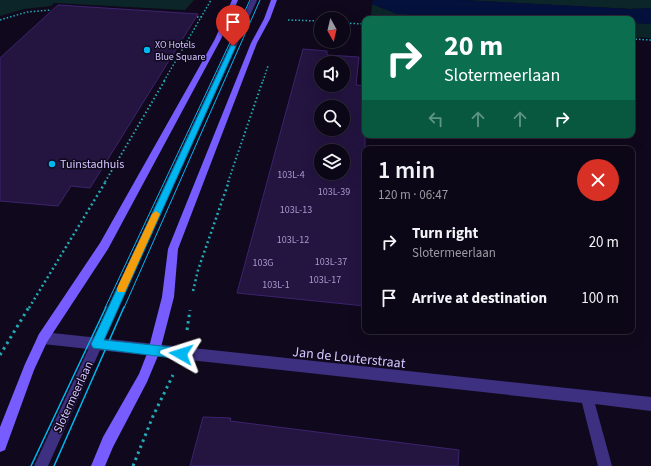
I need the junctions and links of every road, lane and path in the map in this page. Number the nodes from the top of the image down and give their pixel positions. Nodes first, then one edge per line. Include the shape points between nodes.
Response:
1 (212, 0) edge
2 (235, 0) edge
3 (254, 0) edge
4 (274, 0) edge
5 (51, 10) dead end
6 (197, 17) dead end
7 (202, 17) junction
8 (284, 19) dead end
9 (0, 20) edge
10 (314, 21) edge
11 (350, 23) edge
12 (362, 24) edge
13 (635, 39) edge
14 (651, 40) edge
15 (269, 64) dead end
16 (193, 293) dead end
17 (190, 308) dead end
18 (43, 338) junction
19 (97, 344) junction
20 (154, 350) junction
21 (181, 354) junction
22 (0, 356) edge
23 (587, 397) junction
24 (651, 404) edge
25 (0, 445) edge
26 (41, 466) edge
27 (98, 466) edge
28 (133, 466) edge
29 (605, 466) edge

1 - 7 path
2 - 18 main road via 218,39 104,246
3 - 19 street, Slotermeerlaan
4 - 20 main road via 254,43 173,249 168,297
5 - 9 path via 22,13
6 - 7 path
7 - 22 path
8 - 10 path
11 - 12 path
13 - 14 path
15 - 16 path via 198,270
17 - 21 path
18 - 19 street, Jan de Louterstraat
18 - 25 main road
19 - 20 street, Jan de Louterstraat
19 - 26 street, Slotermeerlaan
20 - 21 street, Jan de Louterstraat
20 - 27 main road
21 - 23 street, Jan de Louterstraat
21 - 28 path via 172,379 152,416
23 - 24 street, Jan de Louterstraat
23 - 29 street

